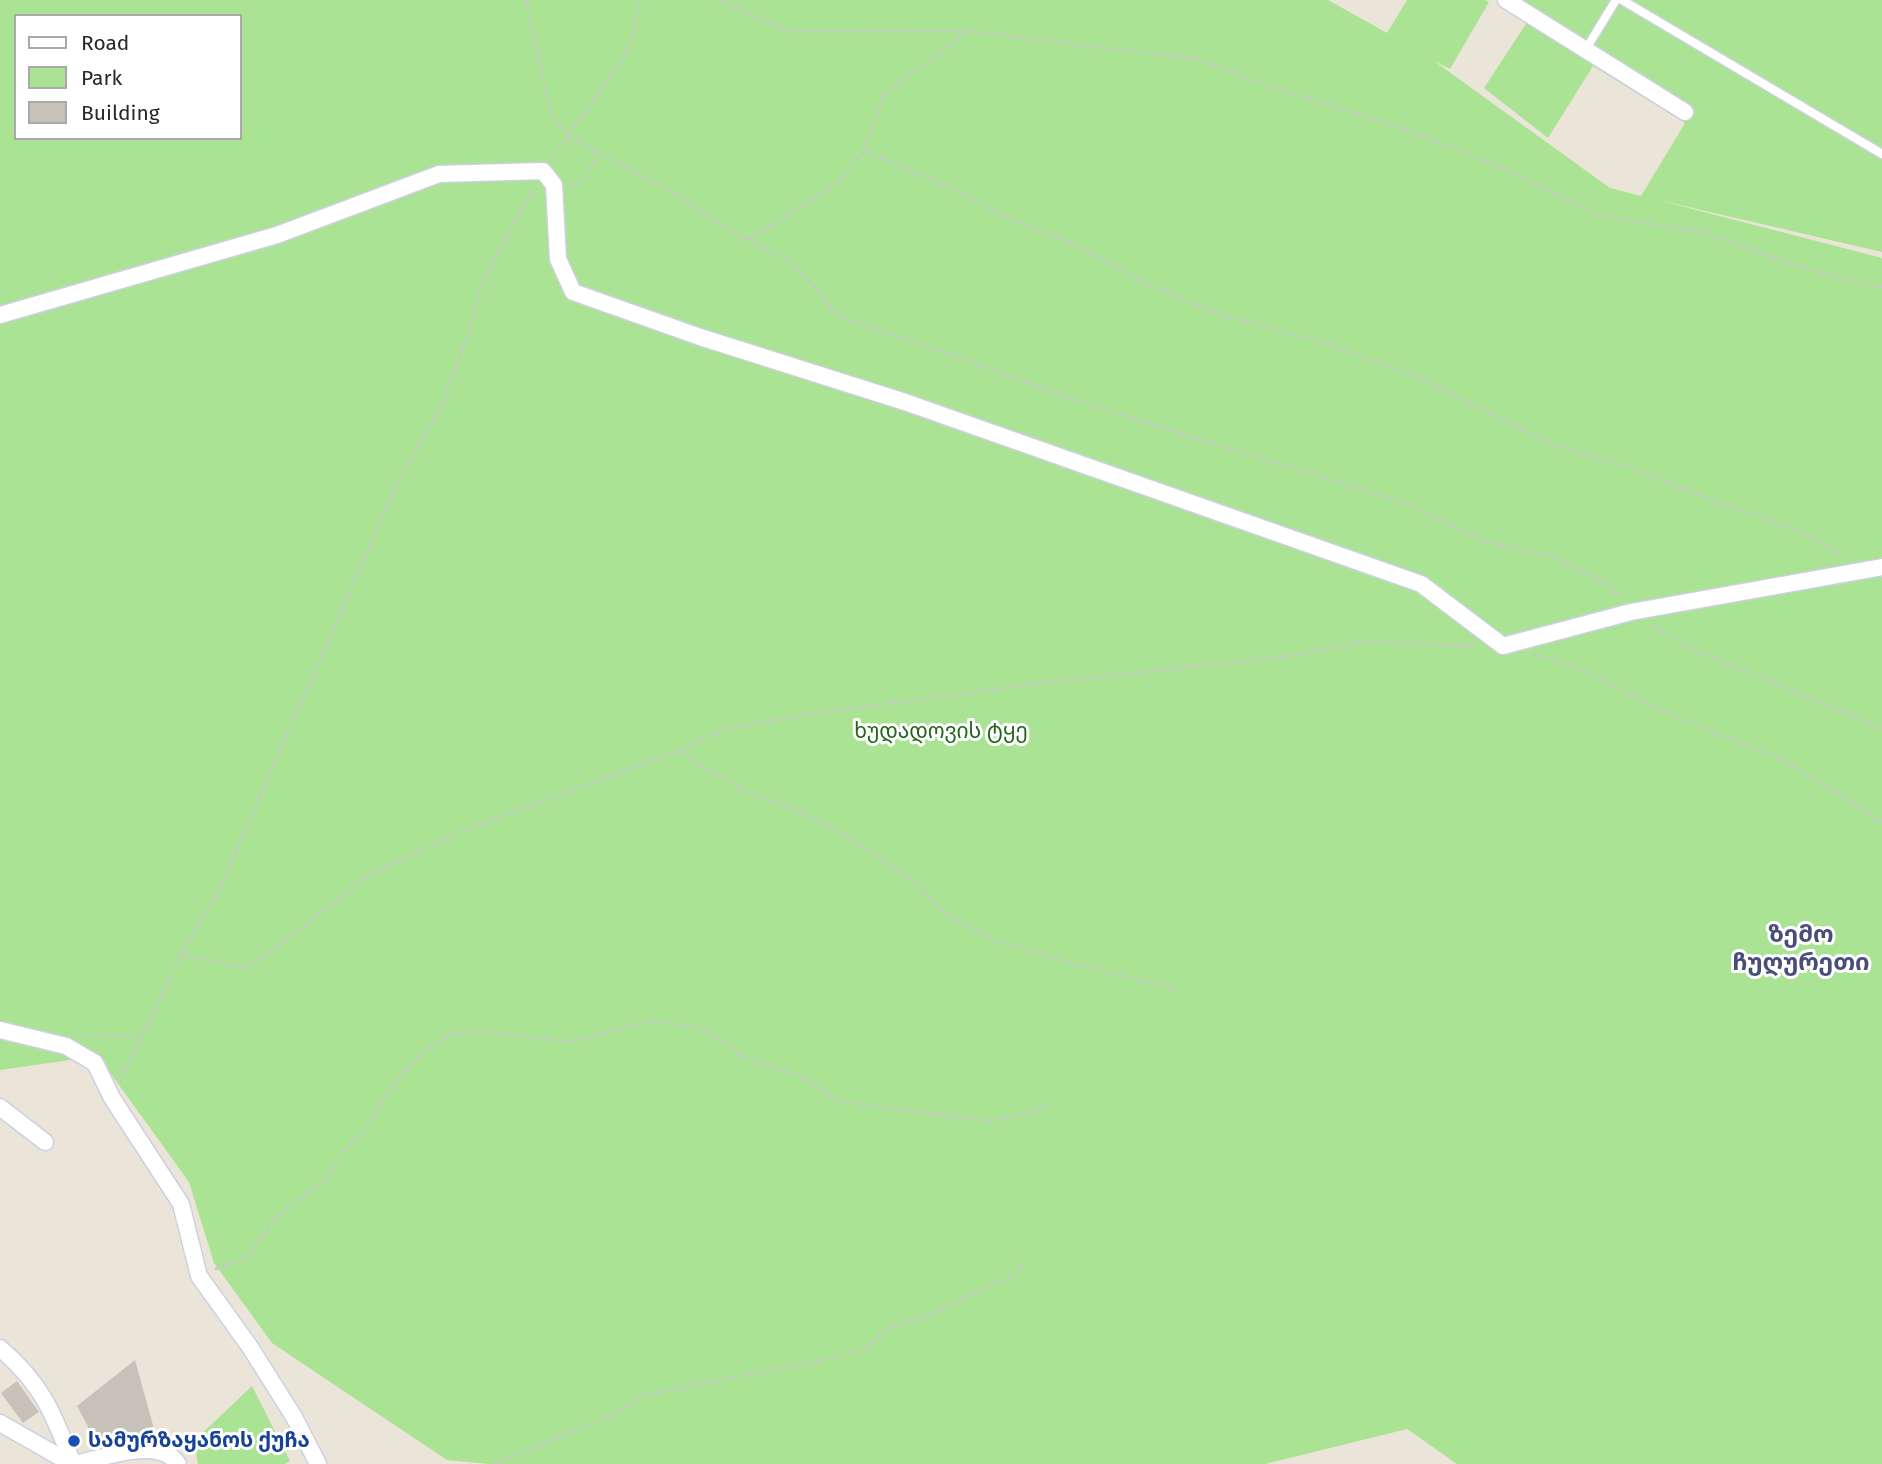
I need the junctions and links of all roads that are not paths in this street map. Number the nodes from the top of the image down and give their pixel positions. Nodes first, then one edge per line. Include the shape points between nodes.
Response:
1 (1506, 0) edge
2 (1616, 0) edge
3 (1622, 0) edge
4 (1586, 49) junction
5 (1685, 112) dead end
6 (1882, 154) edge
7 (0, 315) edge
8 (1875, 569) edge
9 (0, 1030) edge
10 (0, 1107) edge
11 (46, 1143) dead end
12 (0, 1348) edge
13 (0, 1423) edge
14 (73, 1464) edge
15 (178, 1464) edge
16 (318, 1464) edge

1 - 4 street
2 - 4 lane
3 - 6 lane
4 - 5 street
7 - 8 street via 277,235 439,174 542,171 554,185 558,259 573,292 905,402 1421,584 1503,646 1631,612
9 - 16 street via 66,1046 95,1063 112,1098 181,1205 199,1276 250,1347
10 - 11 street
12 - 14 street via 44,1395
13 - 14 street
14 - 15 street via 150,1450 171,1455

